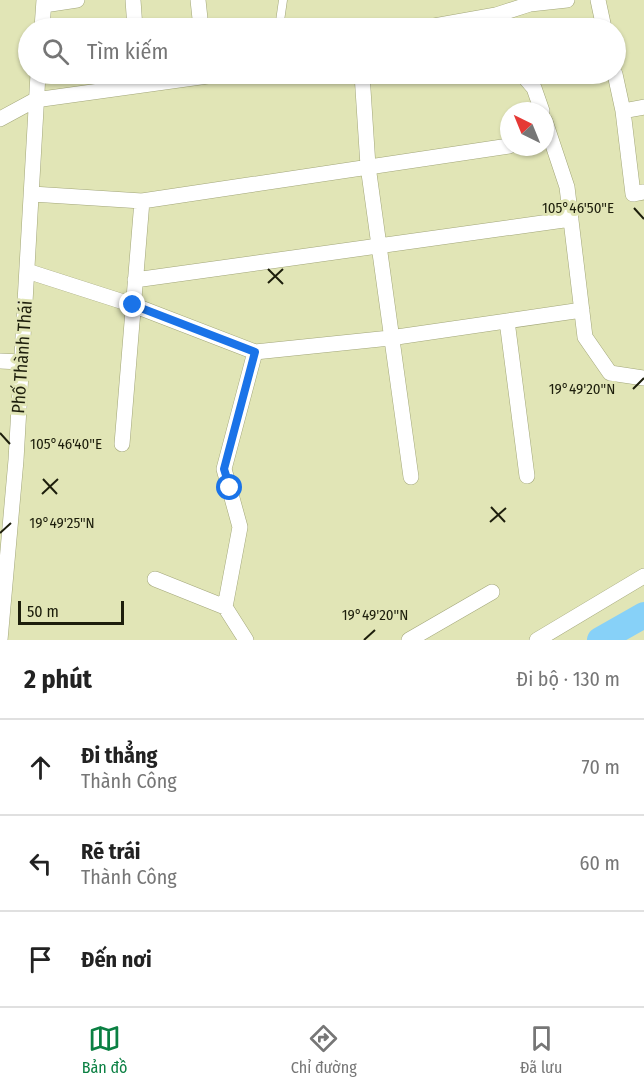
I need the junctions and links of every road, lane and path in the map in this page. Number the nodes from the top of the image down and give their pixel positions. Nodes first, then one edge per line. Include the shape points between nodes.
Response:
1 (77, 0) edge
2 (132, 0) edge
3 (198, 0) edge
4 (282, 0) edge
5 (567, 0) edge
6 (598, 0) edge
7 (44, 2) edge
8 (530, 2) edge
9 (43, 18) edge
10 (134, 18) edge
11 (200, 18) edge
12 (280, 18) edge
13 (504, 18) edge
14 (602, 18) edge
15 (37, 84) edge
16 (115, 84) edge
17 (363, 84) edge
18 (531, 84) edge
19 (617, 84) edge
20 (35, 100) junction
21 (539, 102) edge
22 (644, 108) edge
23 (623, 111) junction
24 (0, 119) edge
25 (500, 147) edge
26 (554, 156) edge
27 (368, 166) junction
28 (644, 192) edge
29 (32, 194) junction
30 (142, 201) junction
31 (571, 219) junction
32 (379, 247) junction
33 (27, 271) junction
34 (135, 280) junction
35 (133, 305) junction
36 (582, 310) junction
37 (507, 321) junction
38 (390, 338) junction
39 (255, 352) junction
40 (0, 361) edge
41 (21, 362) junction
42 (644, 378) edge
43 (122, 444) dead end
44 (527, 476) dead end
45 (411, 477) dead end
46 (6, 491) edge
47 (644, 576) edge
48 (155, 579) dead end
49 (492, 592) dead end
50 (225, 608) junction
51 (0, 640) edge
52 (246, 640) edge
53 (410, 640) edge
54 (537, 640) edge

1 - 7 street
2 - 10 street
3 - 11 street
4 - 12 lane
5 - 8 street
6 - 14 street
7 - 9 street
8 - 13 street
15 - 20 street, Phố Thành Thái
16 - 20 street
17 - 27 street
18 - 21 street
19 - 23 street
20 - 24 street
20 - 29 street, Phố Thành Thái
22 - 23 street
23 - 28 street via 633,194
25 - 27 street
26 - 31 street via 567,187
27 - 30 street
27 - 32 street
29 - 30 street
29 - 33 street, Phố Thành Thái
30 - 34 street
31 - 32 street
31 - 36 street
32 - 34 street
32 - 38 street
33 - 35 street
33 - 41 street, Phố Thành Thái
34 - 35 street
35 - 39 street
35 - 43 street
36 - 37 street
36 - 42 street via 585,337 610,373
37 - 38 street
37 - 44 street
38 - 39 street
38 - 45 street
39 - 50 street via 224,469 240,527
40 - 41 street
41 - 46 street, Phố Thành Thái
46 - 51 street, Phố Thành Thái
47 - 54 street
48 - 50 street
49 - 53 street
50 - 52 street

